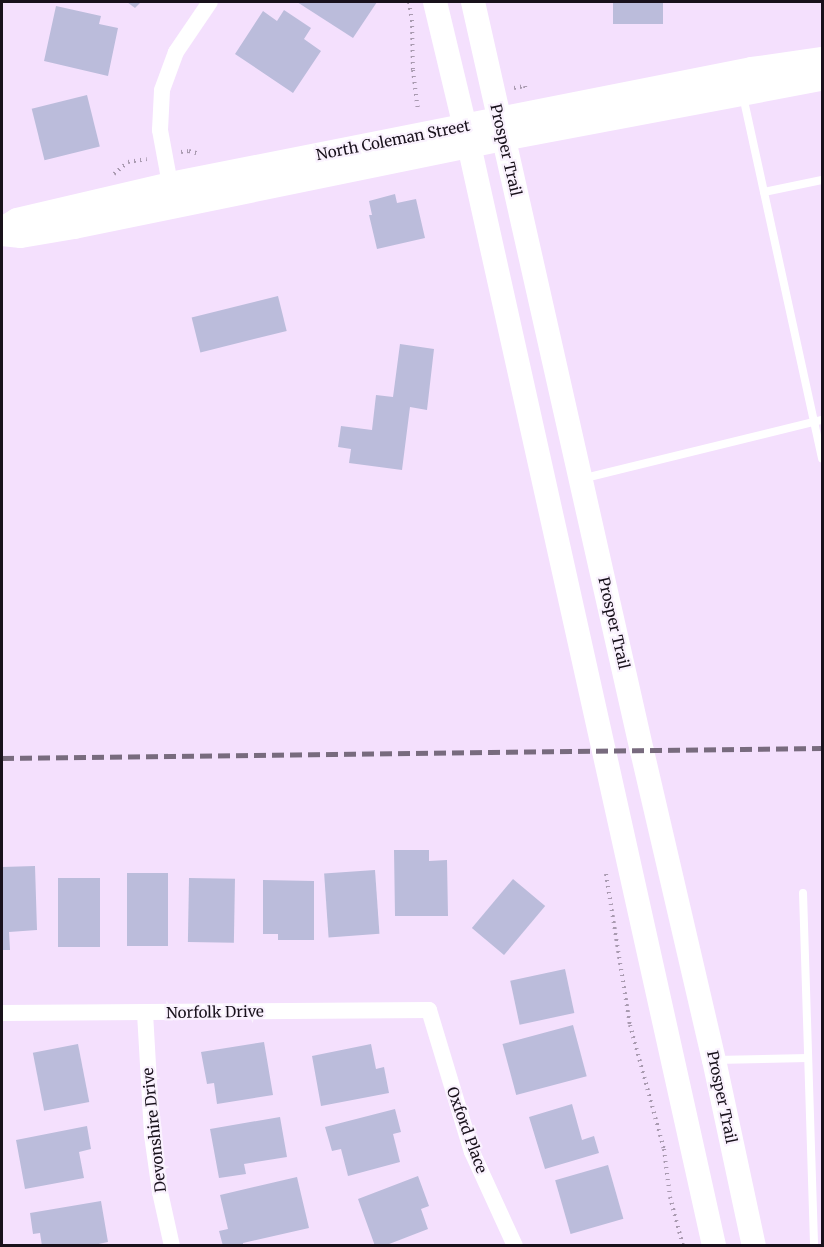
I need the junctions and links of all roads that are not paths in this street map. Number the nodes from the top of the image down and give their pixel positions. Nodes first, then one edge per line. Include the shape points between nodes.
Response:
1 (210, 2) edge
2 (435, 2) edge
3 (473, 2) edge
4 (822, 58) edge
5 (822, 80) edge
6 (743, 96) junction
7 (501, 128) junction
8 (467, 136) junction
9 (822, 180) edge
10 (170, 184) junction
11 (764, 192) junction
12 (2, 229) edge
13 (2, 234) edge
14 (818, 421) edge
15 (822, 459) edge
16 (581, 479) junction
17 (803, 892) dead end
18 (429, 1010) joint
19 (2, 1013) edge
20 (145, 1013) junction
21 (808, 1058) junction
22 (714, 1060) junction
23 (172, 1245) edge
24 (515, 1245) edge
25 (714, 1245) edge
26 (754, 1245) edge
27 (814, 1245) edge

1 - 10 street via 176,52 162,90 160,130
2 - 8 main road
3 - 7 main road, Prosper Trail
4 - 7 main road, North Coleman Street via 752,69
5 - 6 main road, North Coleman Street
6 - 7 main road, North Coleman Street
6 - 11 lane
7 - 8 main road, North Coleman Street
7 - 16 main road, Prosper Trail
8 - 10 main road, North Coleman Street
8 - 13 main road, North Coleman Street via 74,227 21,236
8 - 25 main road
9 - 11 lane
10 - 12 main road, North Coleman Street via 17,220
11 - 14 lane
14 - 15 lane
14 - 16 lane
16 - 22 main road, Prosper Trail
17 - 21 lane
18 - 20 street, Norfolk Drive
18 - 24 street, Oxford Place via 472,1152
19 - 20 street, Norfolk Drive
20 - 23 street, Devonshire Drive via 152,1135
21 - 22 lane
21 - 27 lane
22 - 26 main road, Prosper Trail

